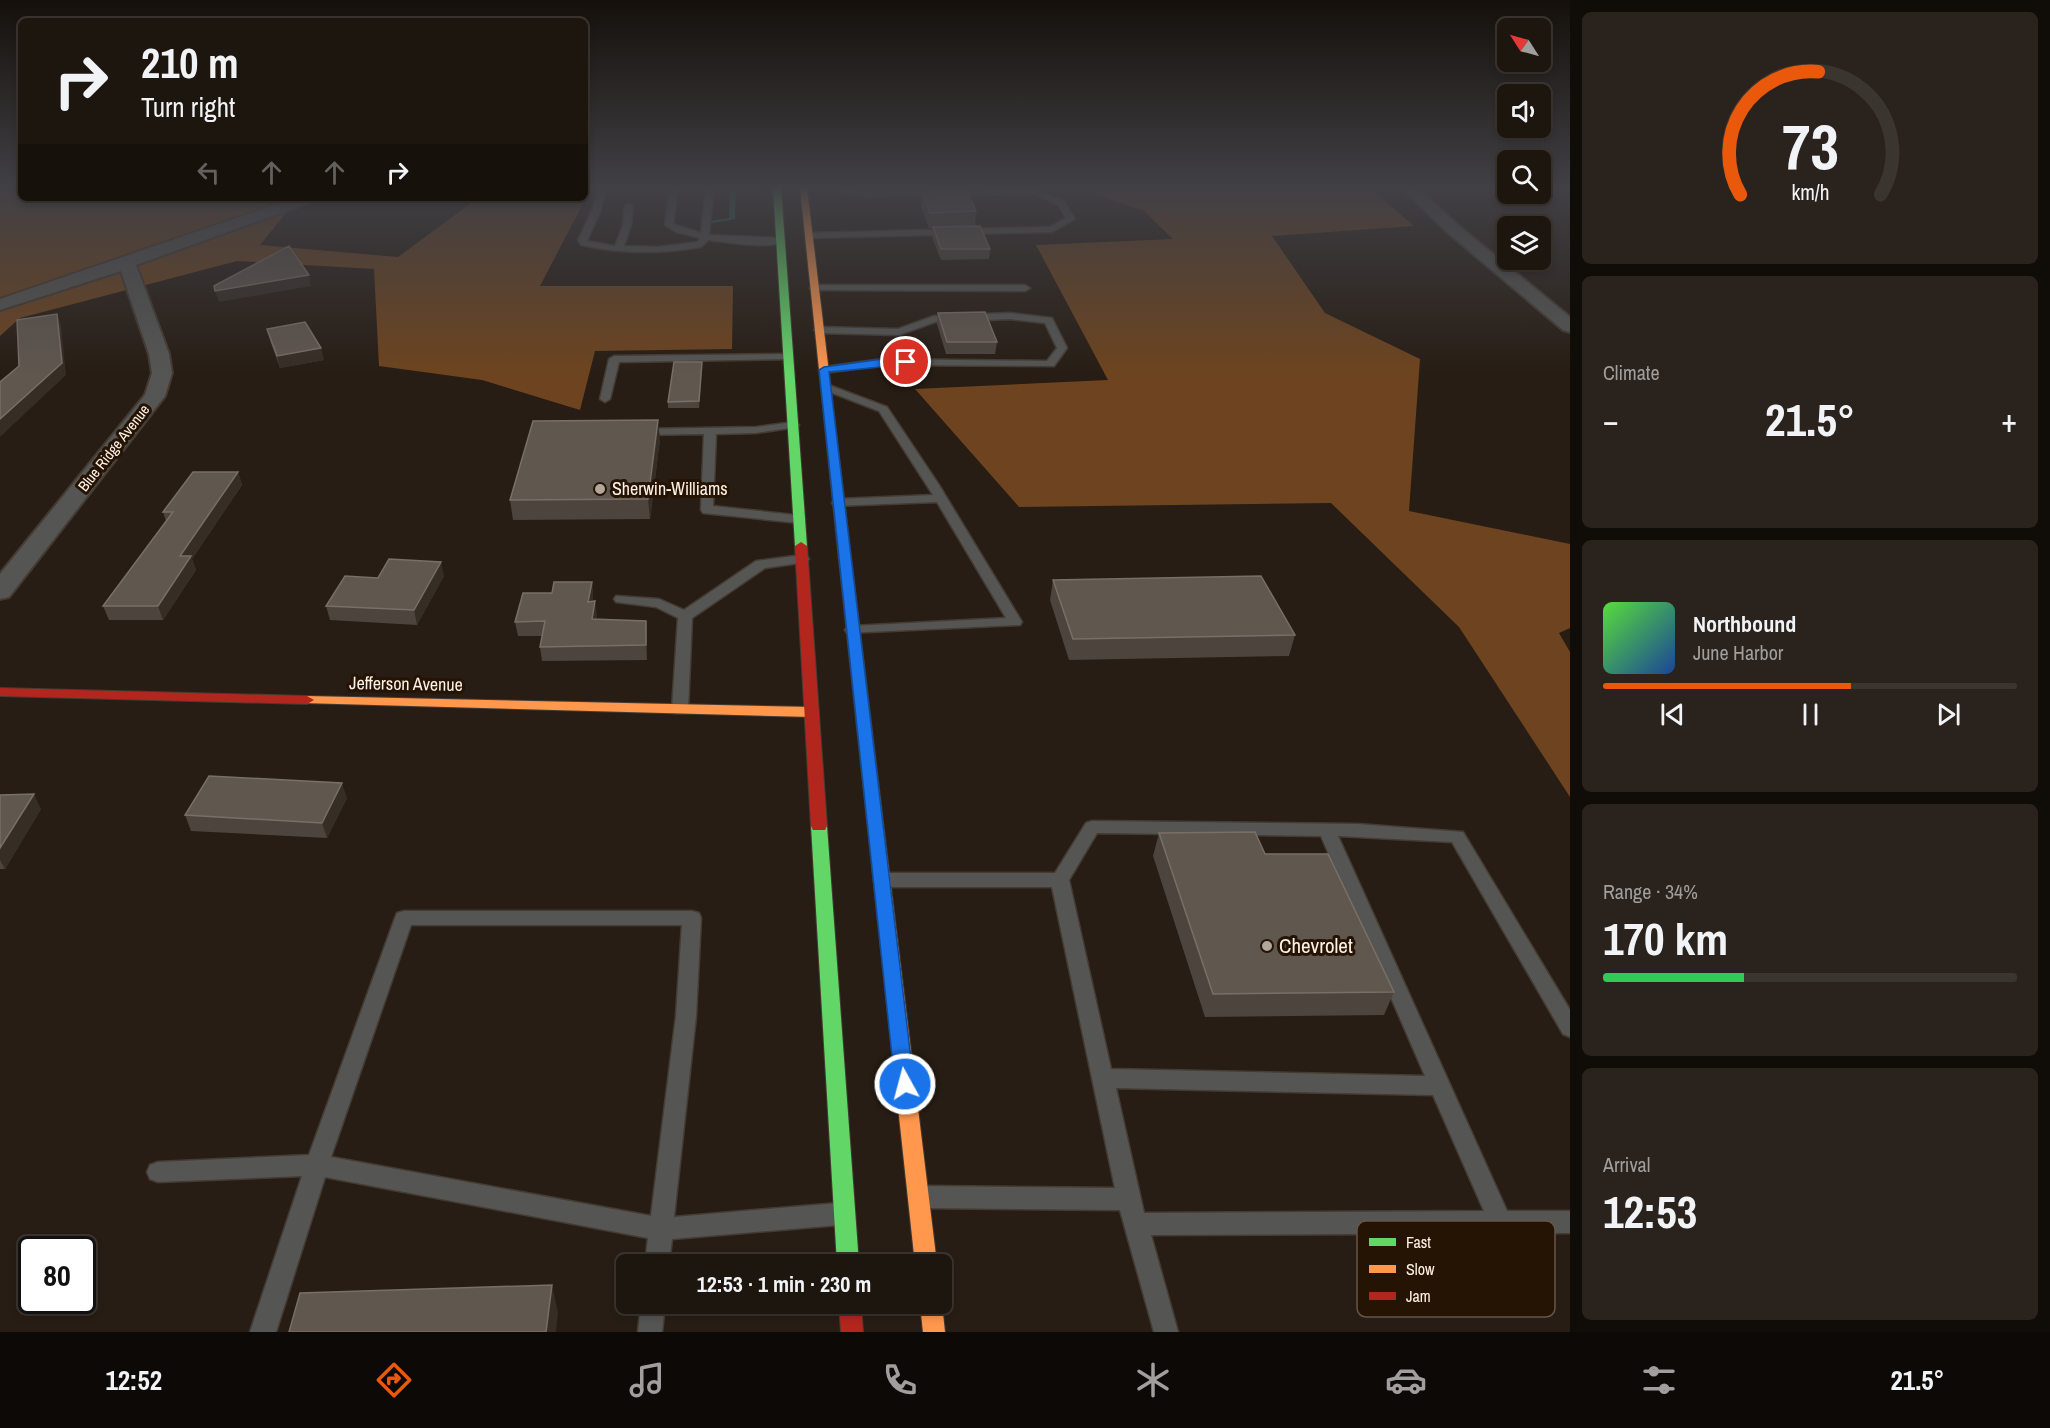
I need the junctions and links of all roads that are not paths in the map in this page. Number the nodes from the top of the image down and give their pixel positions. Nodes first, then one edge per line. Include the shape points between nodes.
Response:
1 (163, 250) edge
2 (782, 250) edge
3 (811, 250) edge
4 (1479, 250) edge
5 (127, 263) junction
6 (815, 288) junction
7 (1024, 288) dead end
8 (0, 305) edge
9 (1570, 326) edge
10 (819, 330) junction
11 (788, 357) junction
12 (824, 370) junction
13 (826, 387) junction
14 (605, 399) dead end
15 (793, 425) junction
16 (626, 432) edge
17 (710, 432) junction
18 (940, 498) junction
19 (838, 502) junction
20 (799, 519) junction
21 (802, 559) junction
22 (0, 591) edge
23 (621, 599) dead end
24 (685, 616) junction
25 (852, 630) junction
26 (0, 692) edge
27 (680, 709) junction
28 (812, 712) junction
29 (1327, 830) junction
30 (881, 880) junction
31 (1060, 880) junction
32 (1570, 1028) edge
33 (1103, 1078) junction
34 (1440, 1086) junction
35 (317, 1165) junction
36 (158, 1172) dead end
37 (918, 1197) junction
38 (1129, 1199) junction
39 (845, 1214) junction
40 (1500, 1221) edge
41 (1357, 1223) edge
42 (1136, 1224) junction
43 (660, 1229) junction
44 (658, 1254) edge
45 (847, 1254) edge
46 (925, 1254) edge
47 (652, 1314) edge
48 (851, 1314) edge
49 (932, 1314) edge
50 (263, 1332) edge
51 (650, 1332) edge
52 (852, 1332) edge
53 (934, 1332) edge
54 (1166, 1332) edge

1 - 5 street
2 - 11 main road
3 - 6 main road
4 - 9 street
5 - 8 street
5 - 22 street, Blue Ridge Avenue via 159,354 162,373 155,396
6 - 7 lane
6 - 10 main road
10 - 12 main road
10 - 12 lane via 899,332 934,319 1010,316 1049,320 1062,348 1050,364 883,362
11 - 14 lane via 614,359
11 - 15 main road
12 - 13 main road
13 - 18 lane via 883,409
13 - 19 main road
15 - 17 lane
15 - 20 main road
16 - 17 lane
17 - 20 lane via 707,510 739,510
18 - 19 lane
18 - 25 lane via 1015,622
19 - 25 main road
20 - 21 main road
21 - 24 lane via 760,564
21 - 28 main road
23 - 24 lane via 659,603
24 - 27 lane
25 - 30 main road
26 - 27 main road, Jefferson Avenue
27 - 28 main road, Jefferson Avenue
28 - 39 main road
29 - 31 lane via 1092,827
29 - 32 lane via 1457,836
29 - 34 lane
30 - 31 lane
30 - 37 main road
31 - 33 lane
33 - 34 lane
33 - 38 lane
34 - 40 lane
35 - 36 lane
35 - 43 lane
35 - 43 lane via 404,918 692,918 686,1016
35 - 50 lane
37 - 38 lane
37 - 46 main road
38 - 42 lane
39 - 43 lane
39 - 45 main road
41 - 42 lane
42 - 54 lane
43 - 44 lane
47 - 51 lane
48 - 52 main road
49 - 53 main road

